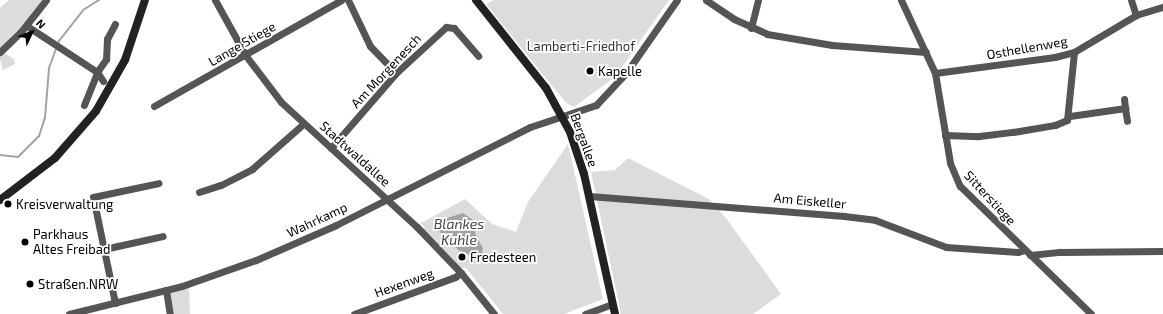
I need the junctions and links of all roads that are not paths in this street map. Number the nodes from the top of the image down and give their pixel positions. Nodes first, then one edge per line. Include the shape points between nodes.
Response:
1 (46, 0) edge
2 (145, 0) edge
3 (215, 0) edge
4 (341, 0) edge
5 (348, 0) edge
6 (476, 0) edge
7 (677, 0) edge
8 (706, 0) edge
9 (758, 0) edge
10 (901, 0) edge
11 (1131, 0) edge
12 (1163, 7) edge
13 (1136, 15) junction
14 (115, 24) dead end
15 (26, 26) junction
16 (751, 28) junction
17 (0, 52) edge
18 (926, 52) junction
19 (1074, 52) junction
20 (246, 56) junction
21 (478, 56) dead end
22 (96, 72) junction
23 (396, 73) junction
24 (936, 73) junction
25 (103, 81) dead end
26 (1124, 99) dead end
27 (84, 105) dead end
28 (154, 106) dead end
29 (1125, 108) junction
30 (563, 115) junction
31 (1070, 116) junction
32 (1127, 121) dead end
33 (303, 124) junction
34 (945, 135) junction
35 (331, 148) junction
36 (159, 183) dead end
37 (199, 192) dead end
38 (589, 196) junction
39 (0, 200) edge
40 (388, 200) junction
41 (163, 236) dead end
42 (104, 249) junction
43 (1024, 250) junction
44 (1163, 251) edge
45 (1030, 255) junction
46 (461, 273) junction
47 (166, 290) junction
48 (115, 303) junction
49 (612, 304) junction
50 (69, 314) edge
51 (170, 314) edge
52 (354, 314) edge
53 (494, 314) edge
54 (585, 314) edge
55 (615, 314) edge
56 (1091, 314) edge

1 - 15 street
2 - 39 street via 125,60 96,111 55,158
3 - 20 street, Stadtwaldallee
4 - 20 street, Lange Stiege
5 - 23 street via 370,46
6 - 30 street, Bergallee via 546,88
7 - 30 street, Wahrkamp via 643,50 612,89 596,105
8 - 16 street
9 - 16 street
10 - 18 street, Sitterstiege
11 - 13 street
12 - 13 street, Osthellenweg
13 - 19 street, Osthellenweg
14 - 22 street via 107,39 106,59
15 - 17 street
15 - 22 street
16 - 18 street via 783,38 826,44
18 - 24 street, Sitterstiege
19 - 24 street, Osthellenweg via 1055,57
19 - 31 street
20 - 28 street, Lange Stiege
20 - 33 street, Stadtwaldallee via 281,102
21 - 23 street, Am Morgenesch via 450,26
22 - 25 street
22 - 27 street
23 - 35 street, Am Morgenesch
24 - 34 street, Sitterstiege
26 - 29 street
29 - 31 street
29 - 32 street
30 - 38 street, Bergallee via 576,146
30 - 40 street, Wahrkamp via 530,127
31 - 34 street via 1055,125 1013,132 979,136
33 - 35 street, Stadtwaldallee
33 - 37 street via 252,169
34 - 43 street, Sitterstiege via 950,163 960,186
35 - 40 street, Stadtwaldallee
36 - 42 street via 93,197
38 - 43 street, Am Eiskeller via 844,216 875,220 946,247 1018,252
38 - 49 street, Bergallee
40 - 46 street, Stadtwaldallee
40 - 47 street, Wahrkamp via 256,260
41 - 42 street
42 - 48 street
43 - 45 street, Sitterstiege
44 - 45 street via 1060,252
45 - 56 street, Sitterstiege
46 - 52 street, Hexenweg
46 - 53 street, Stadtwaldallee
47 - 48 street, Wahrkamp
47 - 51 street
48 - 50 street, Wahrkamp
49 - 54 street
49 - 55 street, Bergallee

